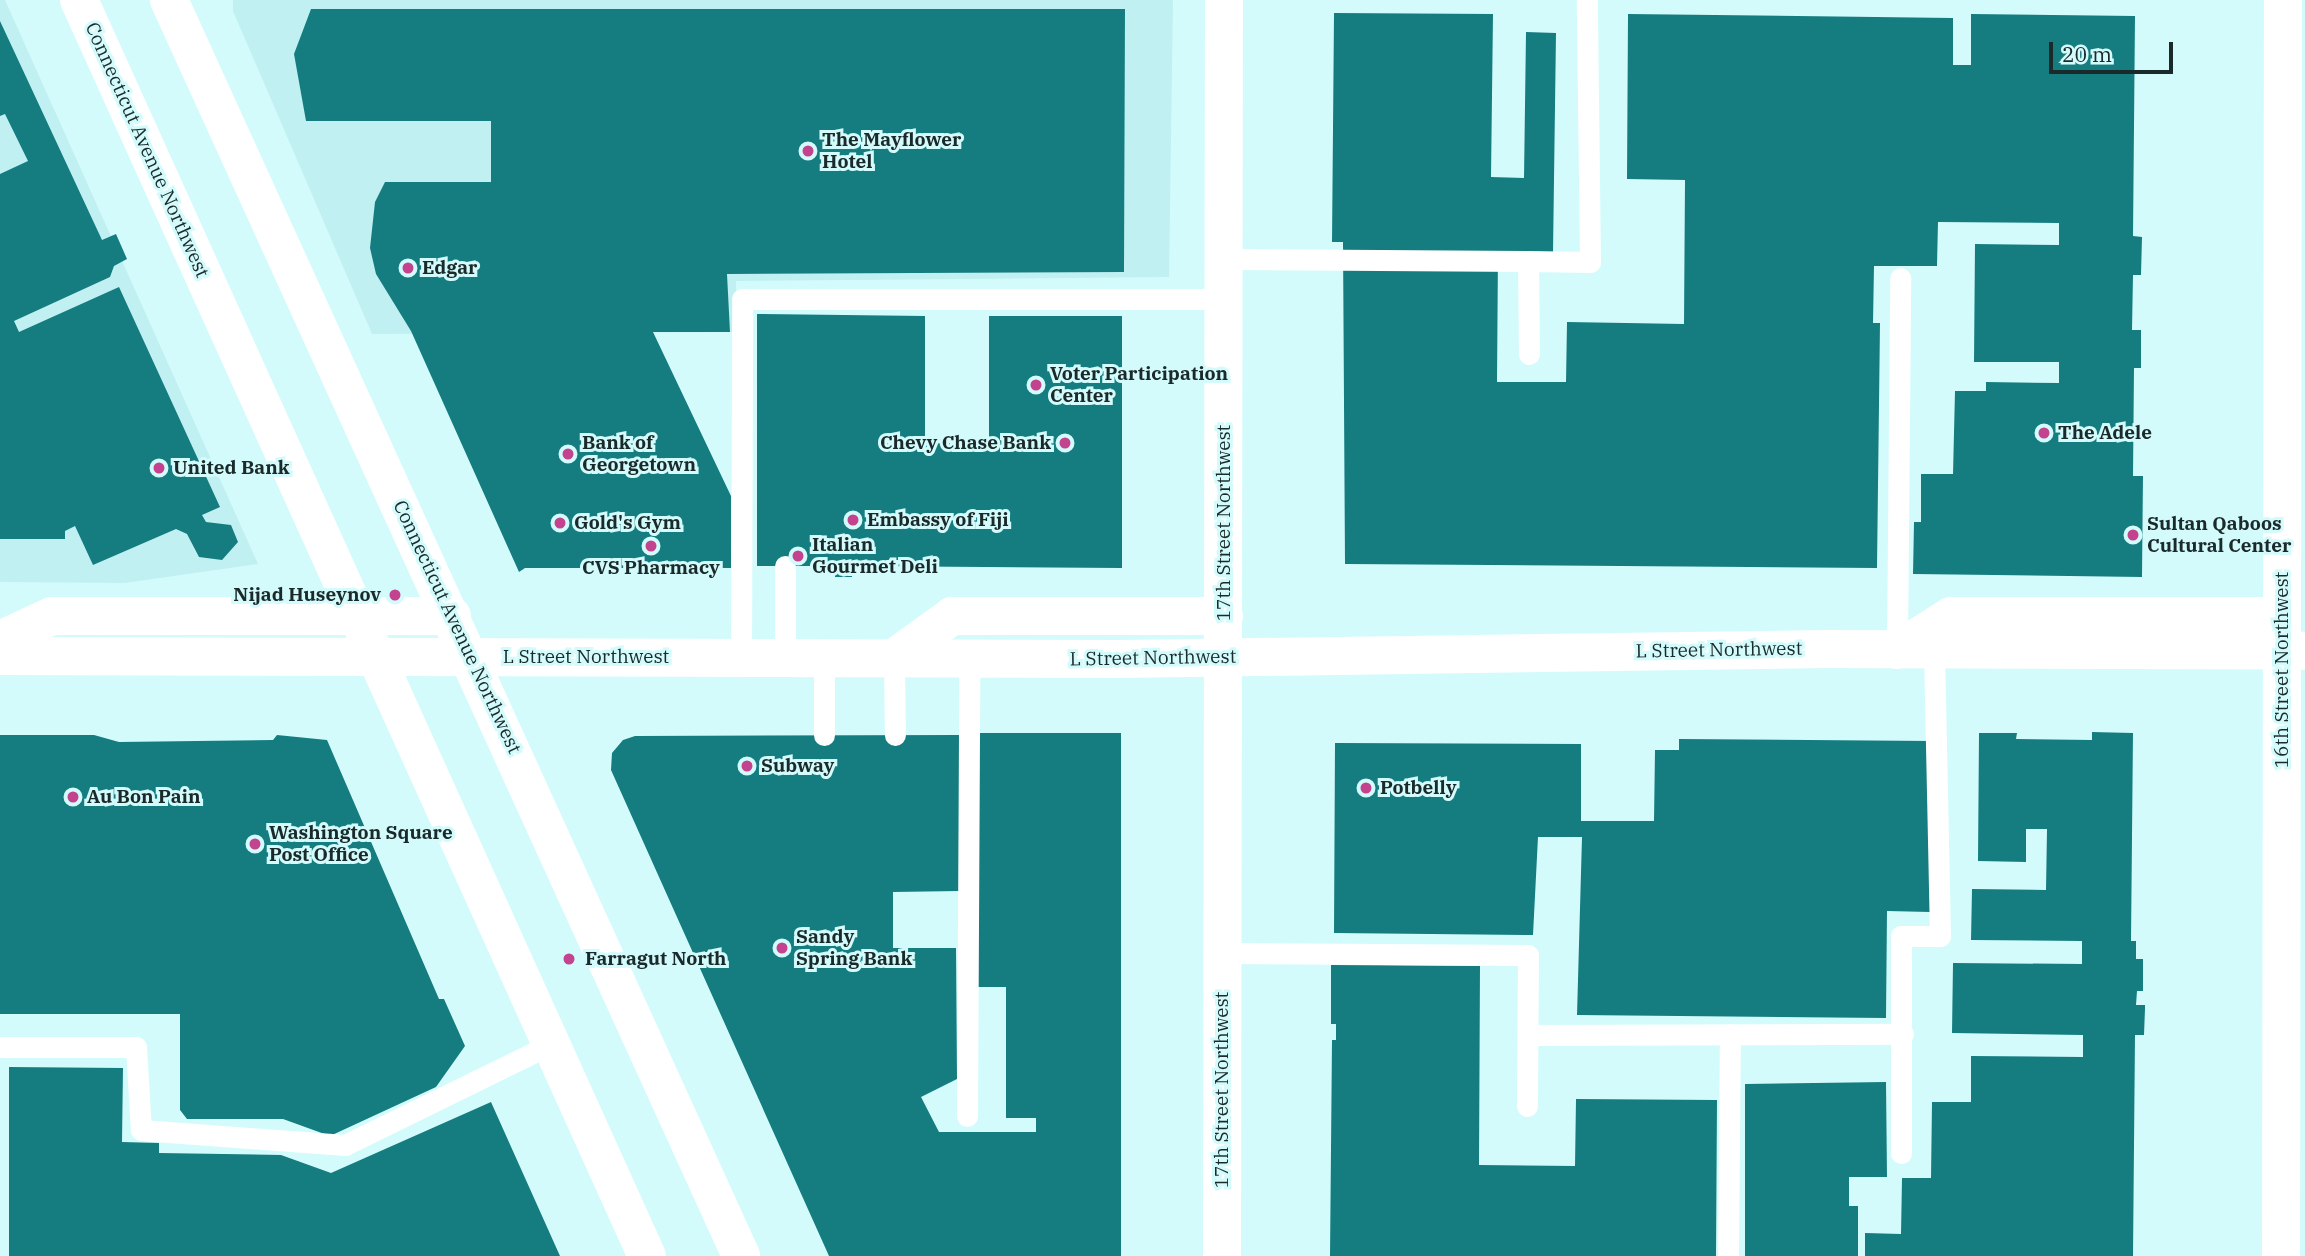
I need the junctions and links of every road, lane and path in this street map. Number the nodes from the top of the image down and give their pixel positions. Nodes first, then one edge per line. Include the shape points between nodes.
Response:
1 (79, 0) edge
2 (169, 0) edge
3 (1224, 0) edge
4 (1587, 0) edge
5 (2286, 0) edge
6 (2305, 9) edge
7 (1224, 259) junction
8 (1528, 261) junction
9 (1900, 278) dead end
10 (1224, 299) junction
11 (1529, 354) dead end
12 (785, 566) dead end
13 (356, 616) junction
14 (452, 616) junction
15 (1224, 616) junction
16 (2290, 639) edge
17 (0, 640) edge
18 (1915, 650) junction
19 (0, 656) edge
20 (1224, 656) junction
21 (375, 657) junction
22 (470, 657) junction
23 (741, 657) junction
24 (785, 658) junction
25 (824, 658) junction
26 (894, 659) junction
27 (969, 659) junction
28 (824, 735) dead end
29 (895, 735) dead end
30 (1222, 953) junction
31 (1730, 1034) junction
32 (1903, 1034) junction
33 (1529, 1035) junction
34 (553, 1043) junction
35 (0, 1047) edge
36 (1527, 1105) dead end
37 (967, 1116) dead end
38 (1901, 1153) dead end
39 (648, 1256) edge
40 (741, 1256) edge
41 (1222, 1256) edge
42 (1728, 1256) edge
43 (2281, 1256) edge

1 - 13 main road, Connecticut Avenue Northwest
2 - 14 main road, Connecticut Avenue Northwest
3 - 7 main road, 17th Street Northwest
4 - 8 lane via 1590,261
5 - 6 lane
5 - 16 main road, 16th Street Northwest
7 - 8 lane
7 - 10 main road, 17th Street Northwest
8 - 11 lane
9 - 18 lane
10 - 15 main road, 17th Street Northwest
10 - 23 lane via 742,299
12 - 24 lane
13 - 14 main road
13 - 17 main road via 52,616
13 - 21 main road, Connecticut Avenue Northwest
14 - 22 main road, Connecticut Avenue Northwest
15 - 20 main road, 17th Street Northwest
15 - 26 main road via 952,616
16 - 18 main road, L Street Northwest
16 - 43 main road, 16th Street Northwest
18 - 20 main road, L Street Northwest
18 - 32 lane via 1940,936 1901,936
19 - 21 main road, L Street Northwest
20 - 27 main road, L Street Northwest
20 - 30 main road, 17th Street Northwest
21 - 22 main road, L Street Northwest
21 - 34 main road, Connecticut Avenue Northwest
22 - 23 main road, L Street Northwest
22 - 40 main road, Connecticut Avenue Northwest
23 - 24 main road, L Street Northwest
24 - 25 main road, L Street Northwest
25 - 26 main road, L Street Northwest
25 - 28 lane
26 - 27 main road, L Street Northwest
26 - 29 lane
27 - 37 lane
30 - 33 lane via 1528,955
30 - 41 main road, 17th Street Northwest
31 - 32 lane
31 - 33 lane
31 - 42 lane
32 - 38 lane
33 - 36 lane
34 - 35 lane via 345,1145 141,1130 136,1047
34 - 39 main road, Connecticut Avenue Northwest

